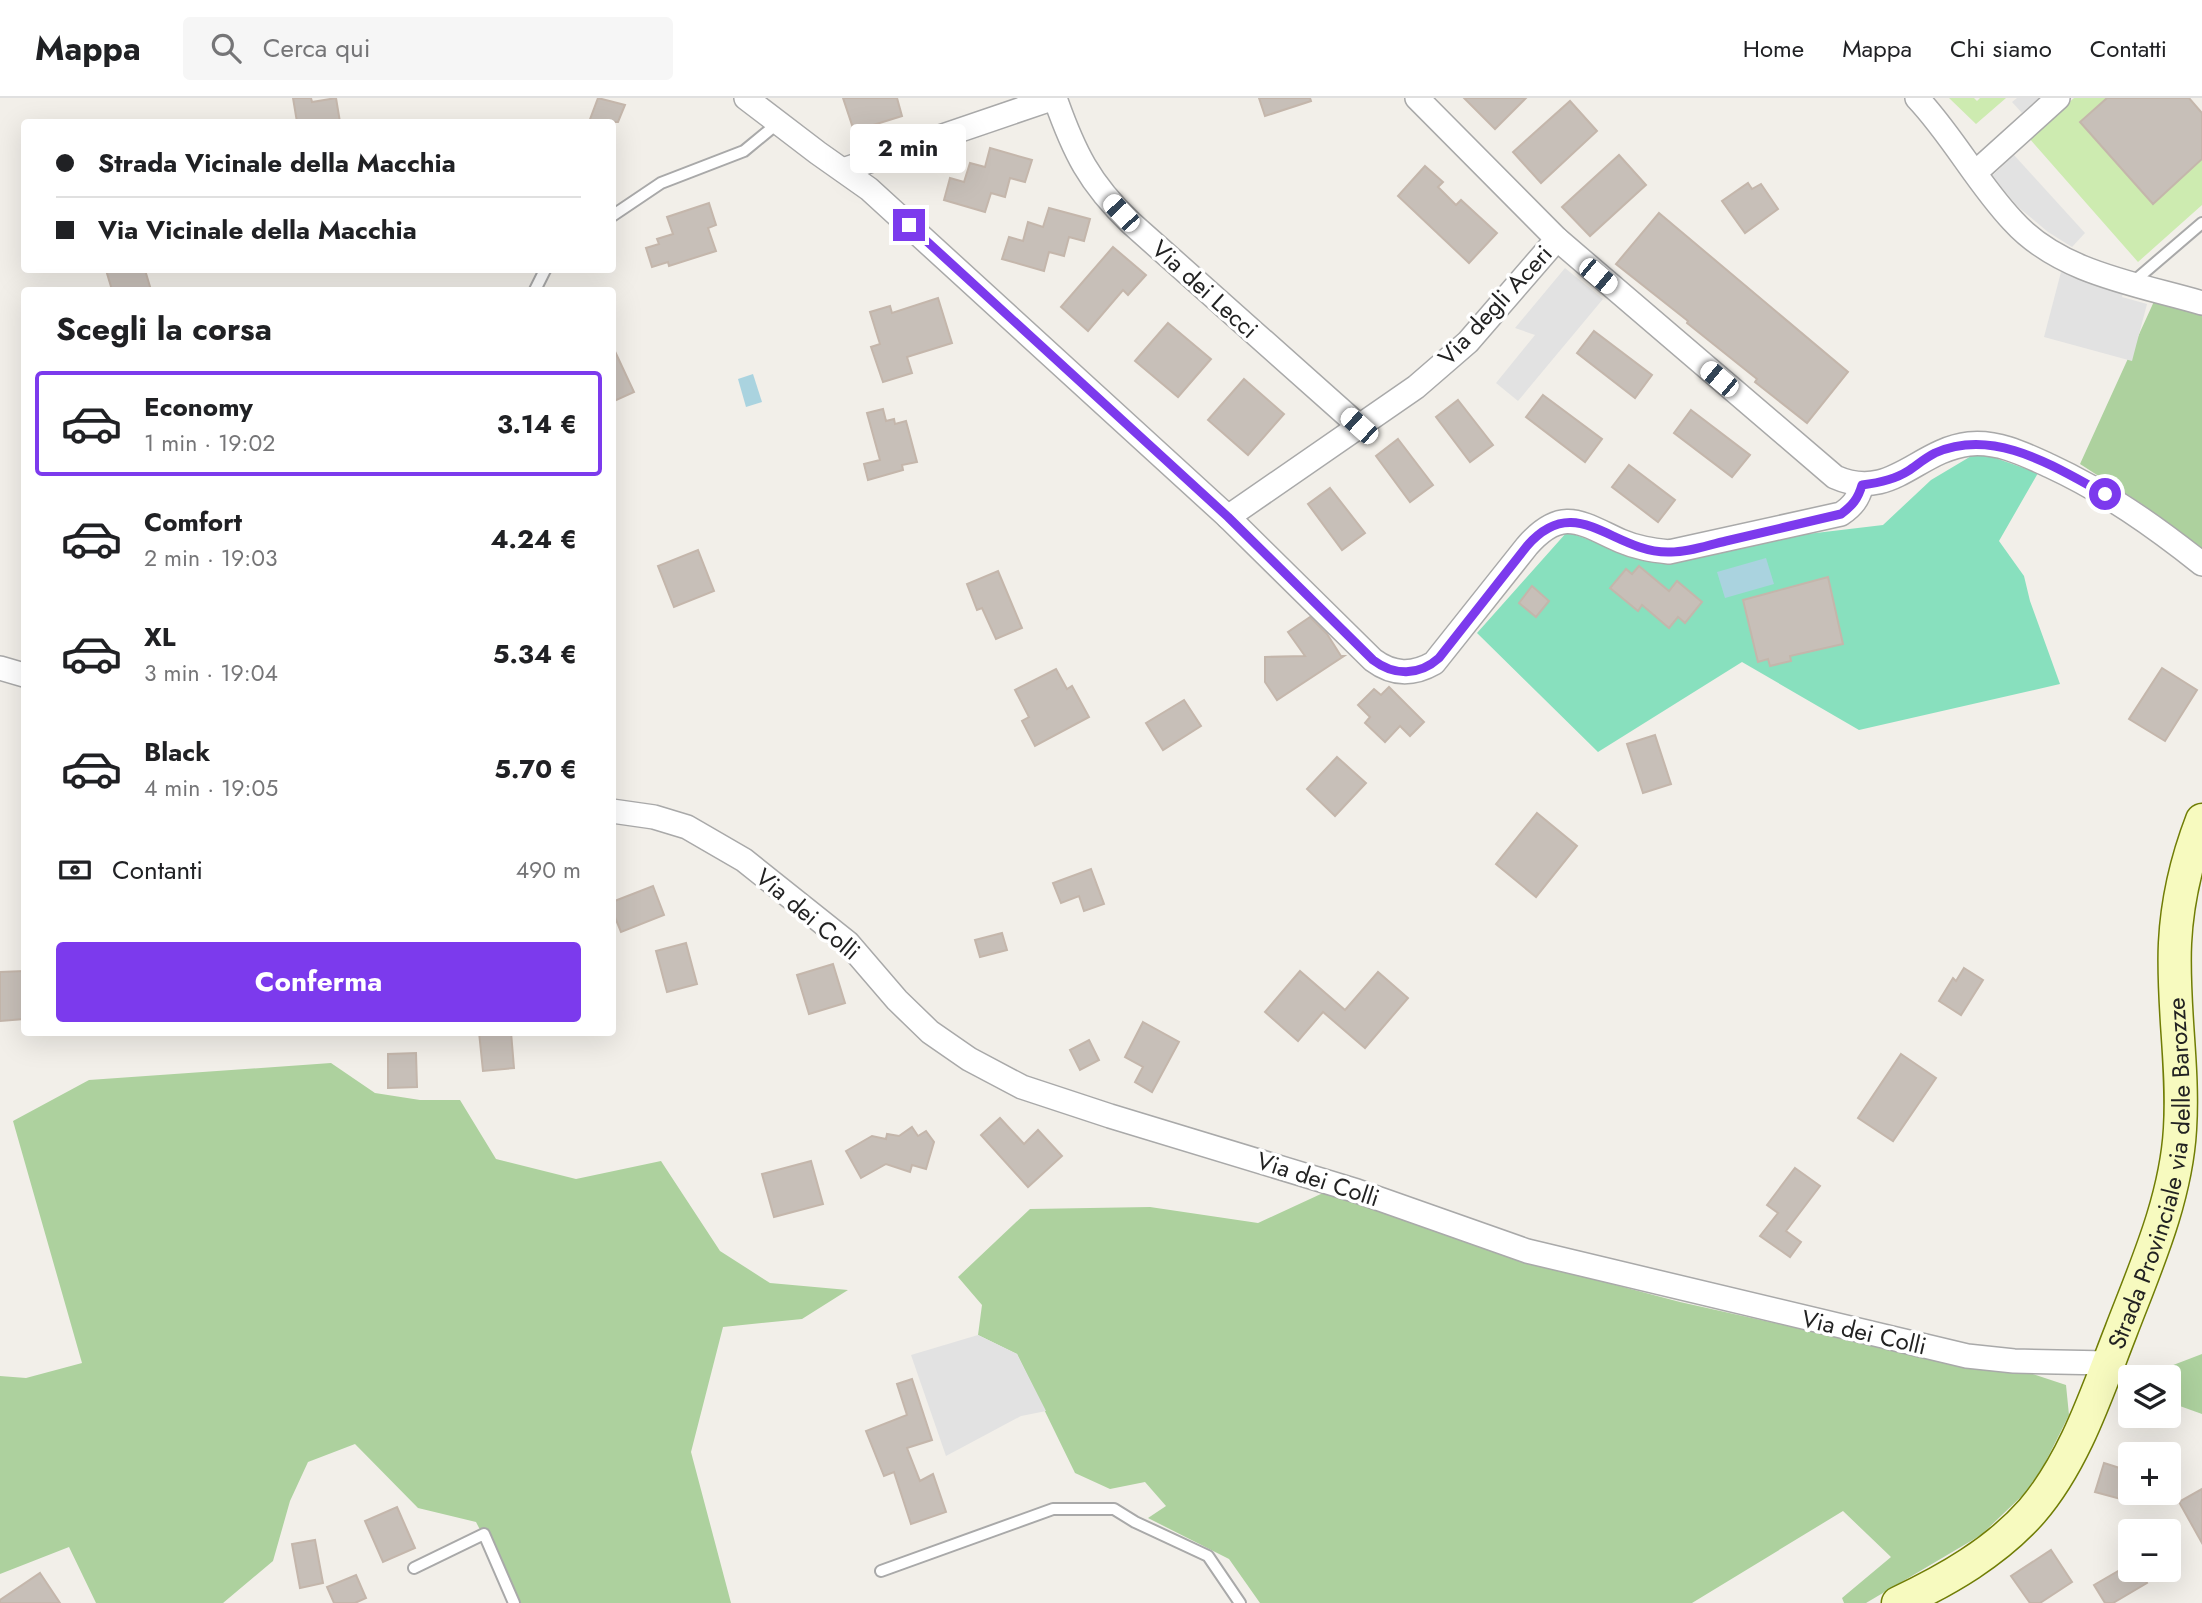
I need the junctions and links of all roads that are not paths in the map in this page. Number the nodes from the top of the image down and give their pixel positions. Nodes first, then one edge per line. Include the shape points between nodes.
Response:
1 (746, 98) edge
2 (1054, 98) edge
3 (1417, 98) edge
4 (1917, 98) edge
5 (2059, 98) edge
6 (778, 122) junction
7 (843, 170) junction
8 (1976, 172) junction
9 (616, 213) edge
10 (2202, 223) edge
11 (1556, 239) junction
12 (2132, 283) junction
13 (2202, 303) edge
14 (1359, 426) junction
15 (1862, 485) junction
16 (1228, 517) junction
17 (2202, 564) edge
18 (0, 668) edge
19 (21, 674) edge
20 (616, 812) edge
21 (2202, 820) edge
22 (2108, 1363) junction
23 (414, 1568) dead end
24 (881, 1571) dead end
25 (514, 1603) edge
26 (1240, 1603) edge
27 (1898, 1603) edge

1 - 6 street
2 - 7 street
2 - 14 street, Via dei Lecci via 1078,156 1110,201
3 - 11 street
4 - 8 street
5 - 8 street
6 - 7 street
6 - 9 lane via 744,152 661,183
7 - 16 street via 869,188
8 - 12 street via 2013,222 2034,241 2078,265
10 - 12 lane
11 - 14 street, Via degli Aceri via 1468,342 1416,387
11 - 15 street via 1827,472
12 - 13 street
14 - 16 street, Via degli Aceri
15 - 16 street via 1859,497 1841,514 1669,552 1644,549 1585,523 1552,525 1538,533 1439,658 1406,673 1373,660
15 - 17 street via 1899,476 1949,448 1978,443 2006,448 2105,494
18 - 19 street
20 - 22 street, Via dei Colli via 675,823 732,852 843,938 897,1000 938,1038 1000,1076 1048,1097 1322,1180 1550,1257 1967,1356
21 - 22 main road, Strada Provinciale via delle Barozze via 2189,858 2176,931 2181,1112 2176,1164 2159,1226
22 - 27 main road, Strada Provinciale via delle Barozze via 2058,1475 2023,1520 1969,1564
23 - 25 lane via 484,1534
24 - 26 lane via 1053,1509 1114,1509 1208,1556

